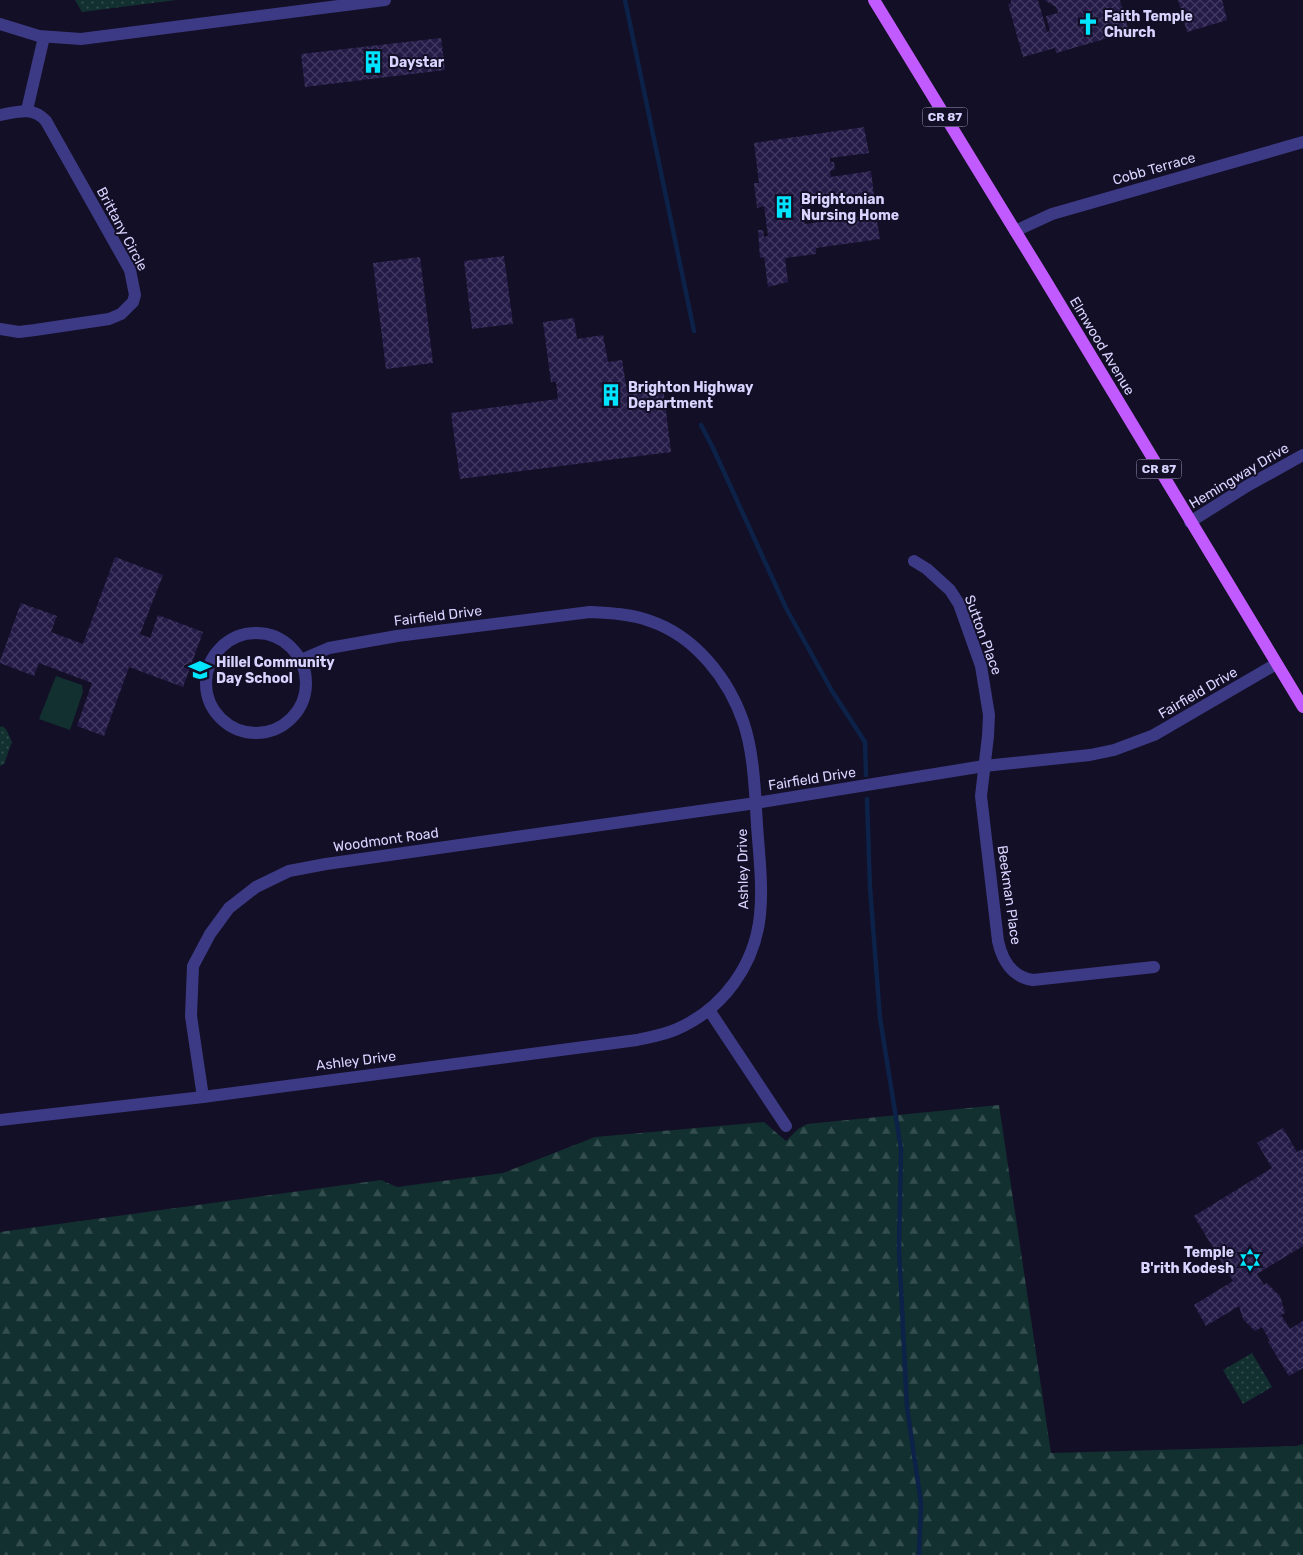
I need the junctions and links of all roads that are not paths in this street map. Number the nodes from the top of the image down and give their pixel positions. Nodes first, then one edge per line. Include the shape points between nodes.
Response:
1 (385, 0) edge
2 (874, 0) edge
3 (0, 24) edge
4 (44, 37) junction
5 (27, 110) junction
6 (0, 115) edge
7 (1303, 142) edge
8 (1015, 231) junction
9 (0, 329) edge
10 (1303, 455) edge
11 (1190, 522) junction
12 (914, 561) dead end
13 (301, 660) junction
14 (1276, 664) junction
15 (1303, 707) edge
16 (984, 766) junction
17 (756, 802) junction
18 (1154, 967) dead end
19 (709, 1010) junction
20 (203, 1097) junction
21 (0, 1120) edge
22 (786, 1126) dead end

1 - 4 street via 101,37
2 - 8 main road, Elmwood Avenue / CR 87
3 - 4 street
4 - 5 street
5 - 6 street
5 - 9 street, Brittany Circle via 41,116 50,128 130,270 135,295 128,309 109,319 35,330 13,332
7 - 8 street, Cobb Terrace via 1052,214
8 - 11 main road, Elmwood Avenue / CR 87
10 - 11 street, Hemingway Drive
11 - 14 main road, Elmwood Avenue / CR 87
12 - 16 street, Sutton Place via 950,590 959,604 982,666 989,714
13 - 13 street via 292,647 278,637 262,632 230,639 217,650 209,664 206,681 214,711 225,722 252,733 267,732 281,726 302,704 306,675
13 - 17 street, Fairfield Drive via 328,648 397,636 590,612 651,621 684,639 702,654 728,688 744,725
14 - 15 main road, Elmwood Avenue / CR 87
14 - 16 street, Fairfield Drive via 1154,736 1133,744 1090,755
16 - 17 street, Fairfield Drive
16 - 18 street, Beekman Place via 981,796 998,941 1006,964 1020,976 1033,980
17 - 19 street, Ashley Drive via 761,898 756,938 732,987
17 - 20 street, Woodmont Road via 326,864 289,871 256,887 229,908 193,966 191,1016
19 - 20 street, Ashley Drive via 676,1030 637,1040
19 - 22 street
20 - 21 street, Ashley Drive

